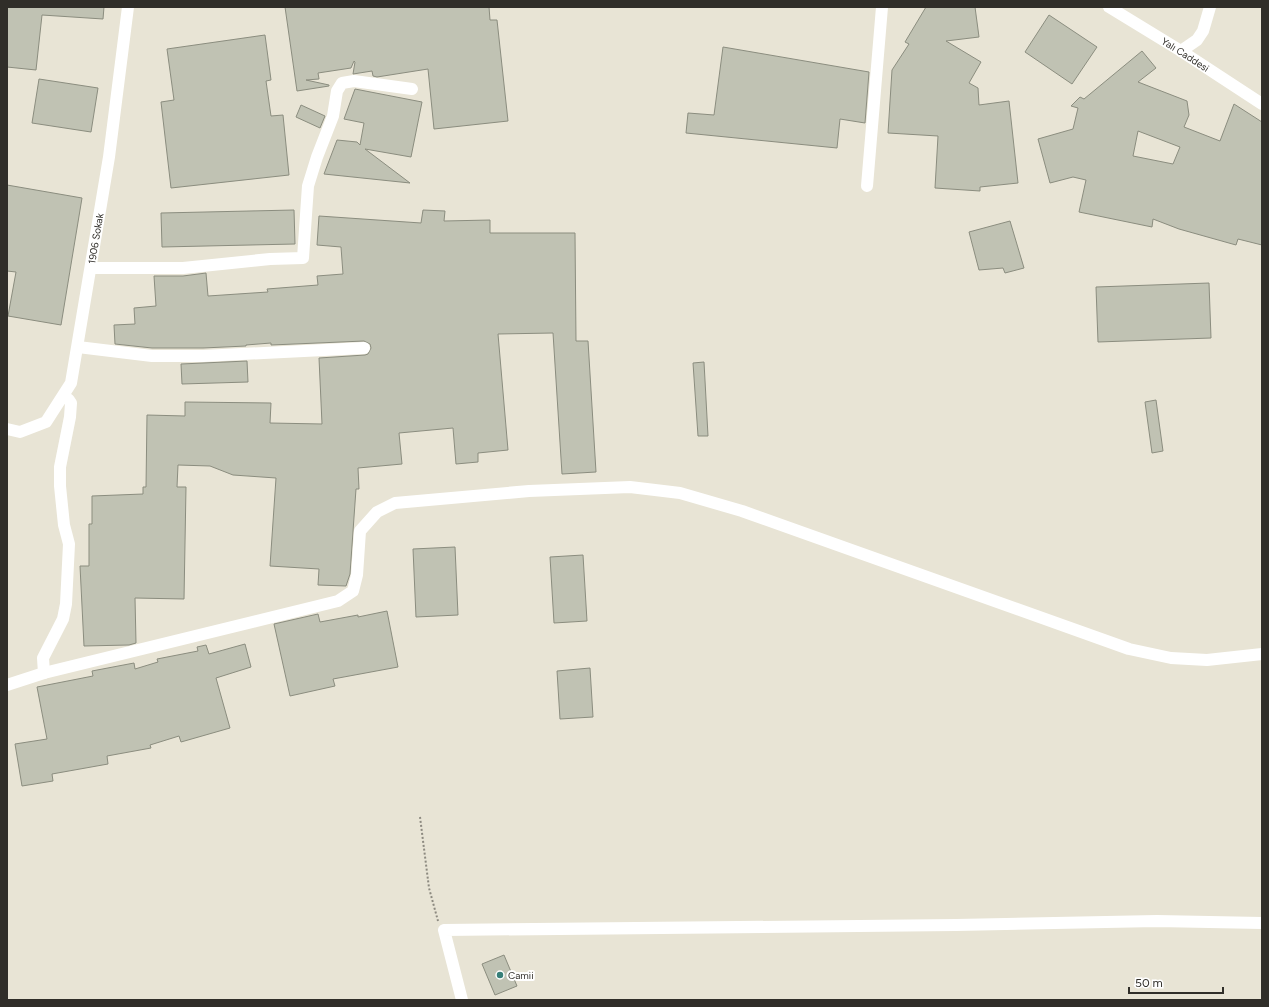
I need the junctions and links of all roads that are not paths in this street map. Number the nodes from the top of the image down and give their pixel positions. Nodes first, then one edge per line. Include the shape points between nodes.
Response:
1 (128, 7) edge
2 (882, 7) edge
3 (1109, 7) edge
4 (1210, 7) edge
5 (1181, 51) junction
6 (412, 89) dead end
7 (1262, 104) edge
8 (867, 186) dead end
9 (91, 268) junction
10 (78, 347) junction
11 (364, 348) dead end
12 (64, 396) junction
13 (7, 429) edge
14 (1262, 654) edge
15 (44, 673) junction
16 (7, 685) edge
17 (1262, 923) edge
18 (462, 1000) edge

1 - 9 street, 1906 Sokak via 109,157
2 - 8 street
3 - 5 street, Yalı Caddesi
4 - 5 street via 1203,31 1197,40
5 - 7 street, Yalı Caddesi
6 - 9 street via 354,81 342,83 337,91 333,116 308,186 303,258 183,268
9 - 10 street, 1906 Sokak
10 - 11 street via 152,356
10 - 12 street, 1906 Sokak via 72,384
12 - 13 street, 1906 Sokak via 46,422 20,432
12 - 15 street via 71,403 60,467 64,525 69,544 66,604 63,619 43,658
14 - 15 street via 1207,660 1171,658 1129,649 742,510 680,493 630,487 529,491 395,504 377,512 360,531 357,575 353,592 338,601
15 - 16 street
17 - 18 street via 1157,921 444,930

